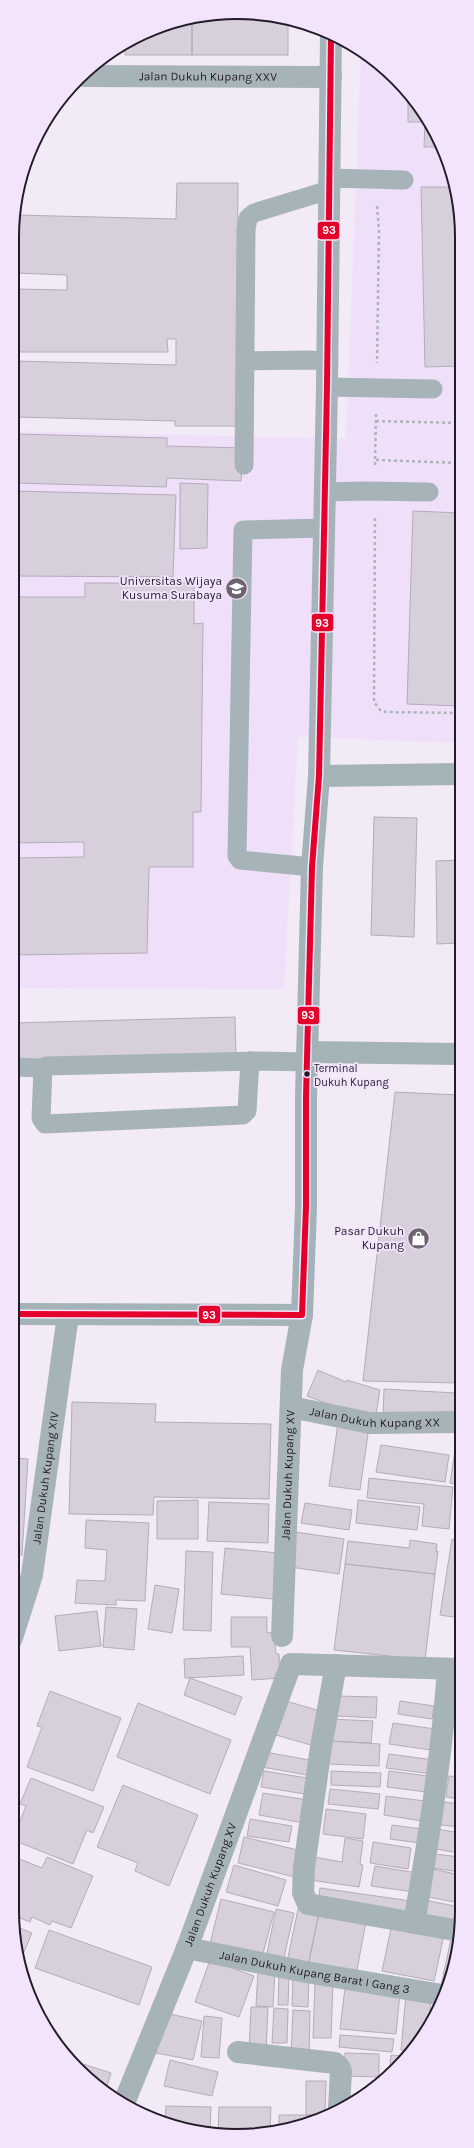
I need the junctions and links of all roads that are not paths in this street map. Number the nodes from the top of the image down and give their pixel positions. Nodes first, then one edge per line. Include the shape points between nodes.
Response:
1 (331, 40) edge
2 (90, 76) edge
3 (331, 77) junction
4 (404, 180) dead end
5 (329, 184) junction
6 (245, 361) junction
7 (327, 361) junction
8 (327, 387) junction
9 (433, 389) dead end
10 (244, 465) dead end
11 (325, 492) junction
12 (429, 492) dead end
13 (323, 528) junction
14 (455, 774) edge
15 (319, 776) junction
16 (312, 867) junction
17 (455, 1054) edge
18 (308, 1057) junction
19 (250, 1061) junction
20 (19, 1067) edge
21 (43, 1068) junction
22 (19, 1314) edge
23 (68, 1315) junction
24 (302, 1315) junction
25 (291, 1407) junction
26 (455, 1422) edge
27 (22, 1575) edge
28 (19, 1594) edge
29 (282, 1636) dead end
30 (336, 1665) junction
31 (454, 1669) edge
32 (414, 1923) junction
33 (454, 1930) edge
34 (187, 1948) junction
35 (438, 1994) edge
36 (238, 2052) dead end
37 (126, 2099) edge
38 (339, 2104) edge

1 - 3 street
2 - 3 street, Jalan Dukuh Kupang XXV
3 - 5 street
4 - 5 lane
5 - 6 lane via 254,213 248,218
5 - 7 street
6 - 7 lane
6 - 10 lane
7 - 8 street
8 - 9 lane
8 - 11 street
11 - 12 lane
11 - 13 street
13 - 15 street
13 - 16 lane via 243,530 237,856 240,860
14 - 15 street
15 - 16 street
16 - 18 street
17 - 18 street
18 - 19 lane
18 - 24 street
19 - 21 lane
19 - 21 lane via 247,1111 243,1115 45,1124 41,1118
20 - 21 lane
22 - 23 street
23 - 24 street
23 - 27 street, Jalan Dukuh Kupang XIV
24 - 25 street, Jalan Dukuh Kupang XV via 292,1370
25 - 26 street, Jalan Dukuh Kupang XX via 370,1423
25 - 29 street, Jalan Dukuh Kupang XV
27 - 28 street, Jalan Dukuh Kupang XIV
30 - 31 street
30 - 32 street via 304,1867 305,1900 308,1904
30 - 34 street, Jalan Dukuh Kupang XV via 291,1664
31 - 32 street via 444,1716
32 - 33 street
34 - 35 street, Jalan Dukuh Kupang Barat I Gang 3 via 306,1972
34 - 37 street, Jalan Dukuh Kupang XV
36 - 38 street via 335,2063 340,2071

